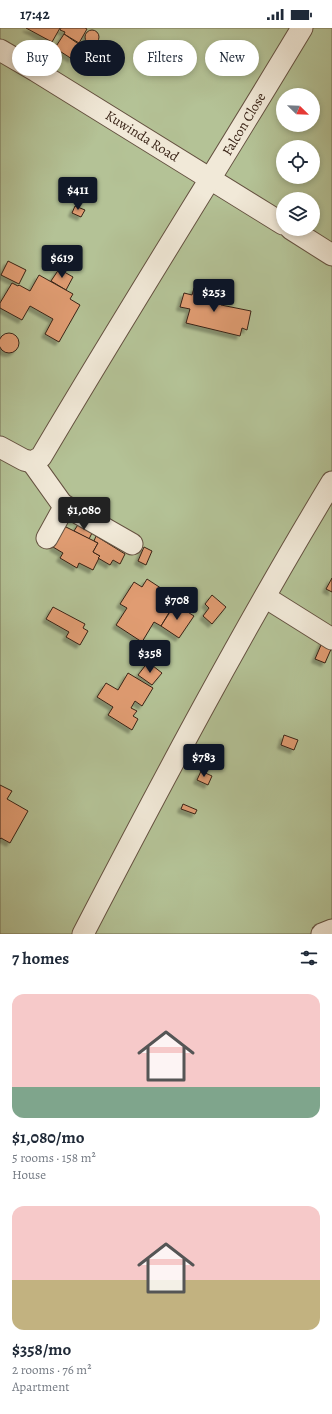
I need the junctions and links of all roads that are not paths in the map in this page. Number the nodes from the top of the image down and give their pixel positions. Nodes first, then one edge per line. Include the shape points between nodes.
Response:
1 (302, 28) edge
2 (0, 50) edge
3 (211, 179) junction
4 (276, 220) edge
5 (302, 236) edge
6 (332, 255) edge
7 (0, 447) edge
8 (32, 462) junction
9 (332, 482) edge
10 (62, 504) junction
11 (47, 538) dead end
12 (132, 544) dead end
13 (265, 597) junction
14 (332, 639) edge
15 (332, 930) edge
16 (83, 934) edge
17 (322, 934) edge

1 - 3 street, Falcon Close
2 - 3 street, Kuwinda Road
3 - 4 street, Kuwinda Road
3 - 8 street, Falcon Close via 106,346 41,457
5 - 6 street
7 - 8 street
8 - 10 street
9 - 13 street
10 - 11 street via 63,509
10 - 12 street
13 - 14 street
13 - 16 street via 156,792
15 - 17 street

